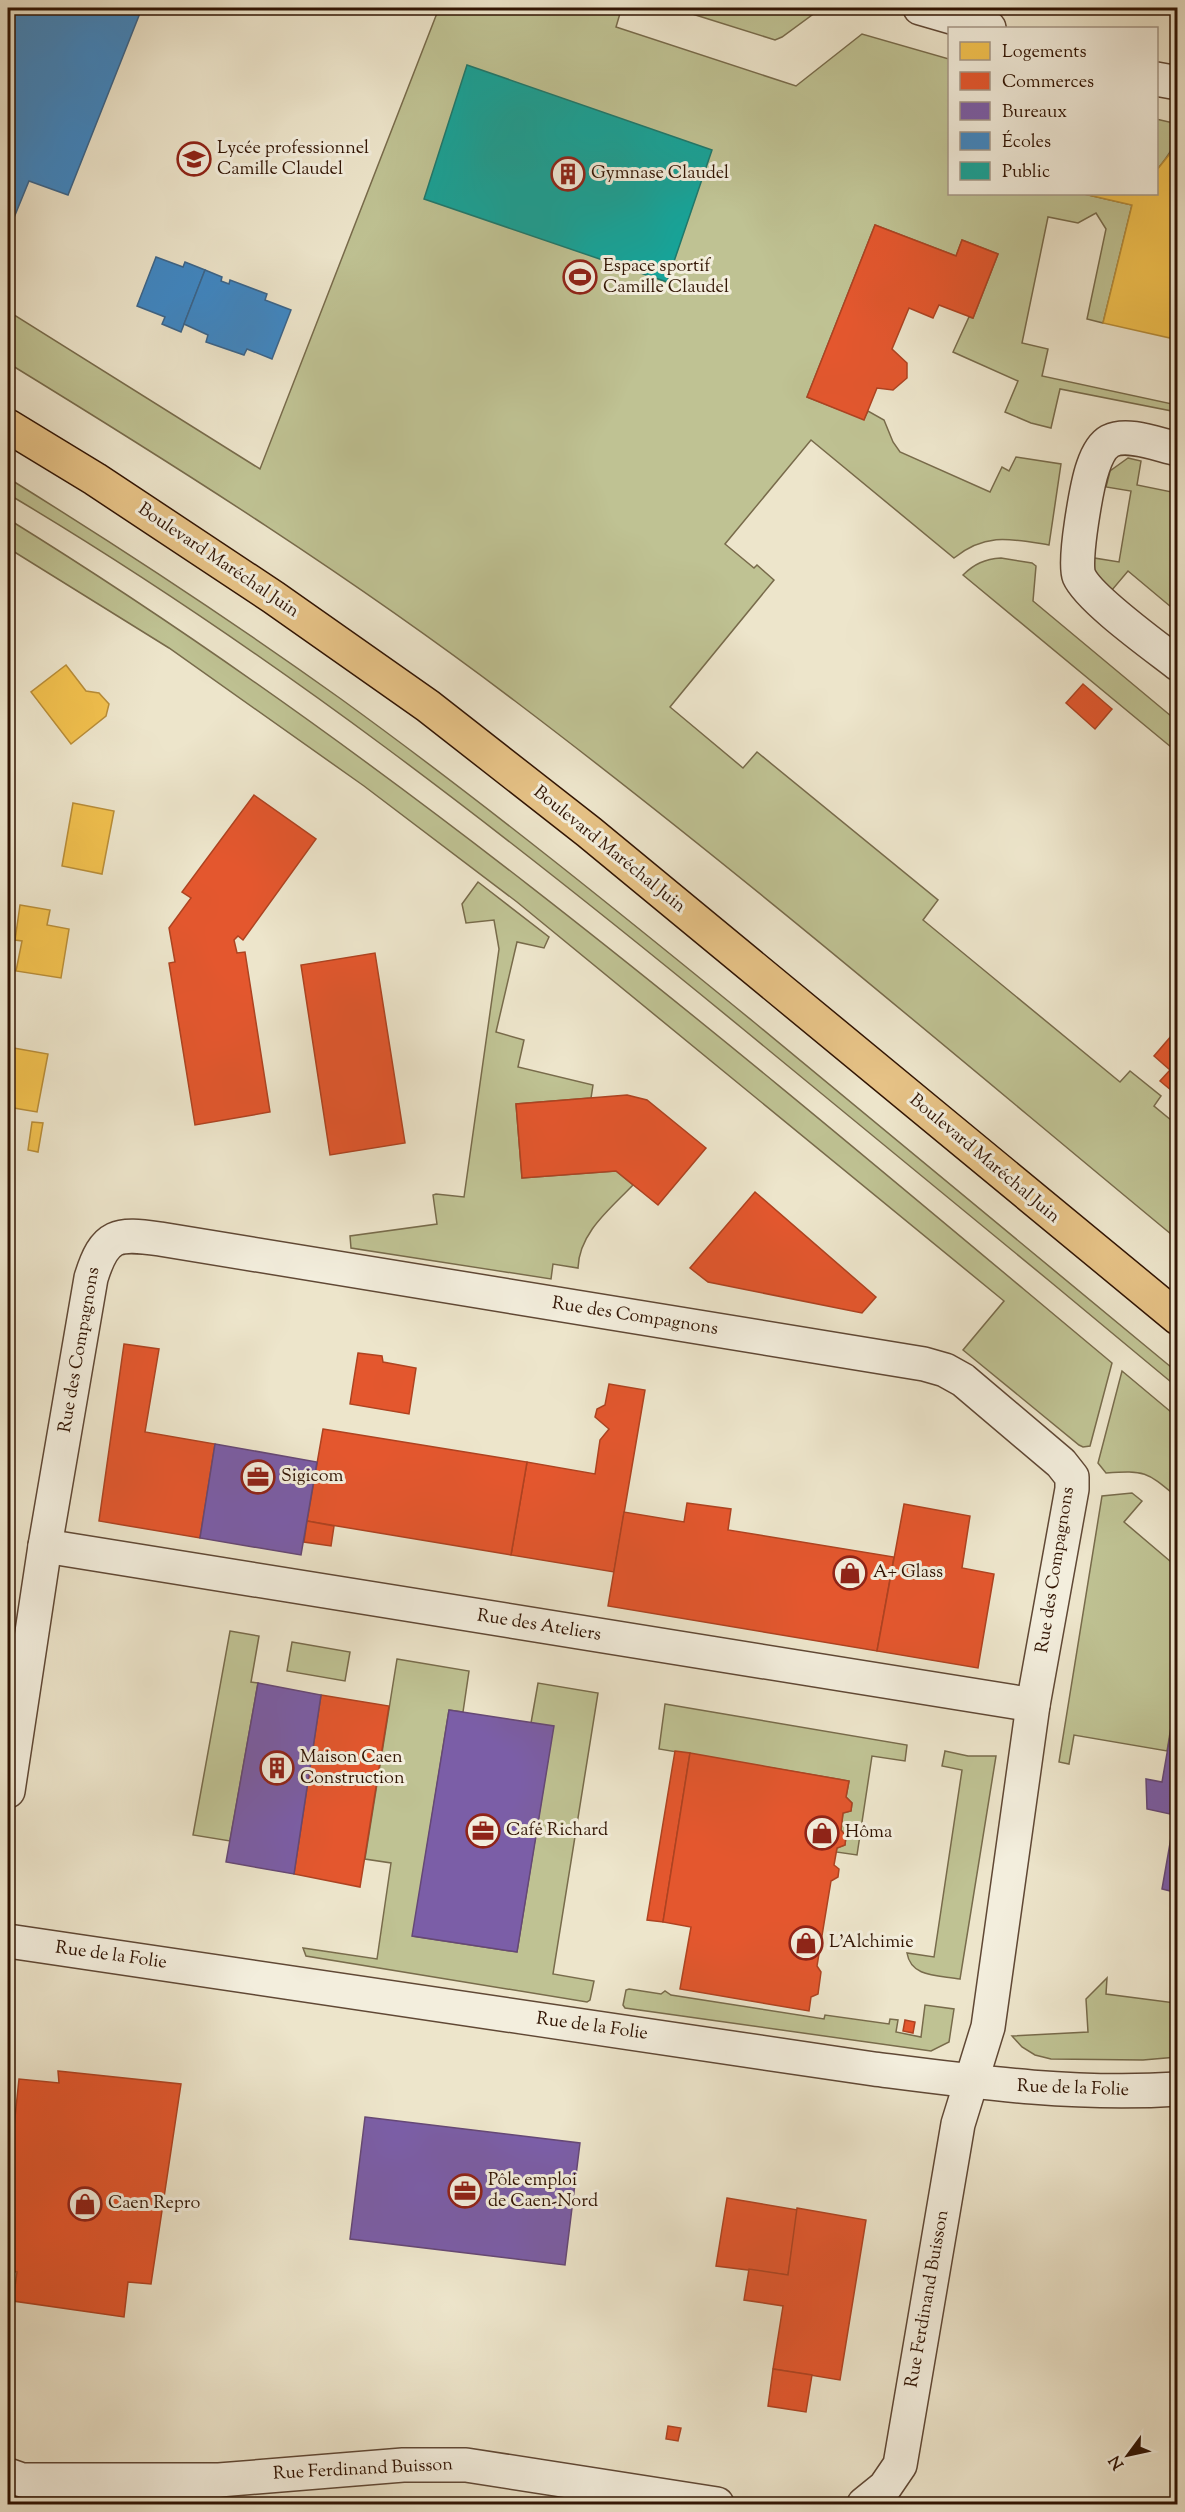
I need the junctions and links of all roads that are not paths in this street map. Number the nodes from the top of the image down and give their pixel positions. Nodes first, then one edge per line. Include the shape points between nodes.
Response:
1 (920, 8) edge
2 (986, 27) edge
3 (1158, 79) edge
4 (1178, 83) edge
5 (8, 426) edge
6 (1178, 449) edge
7 (1178, 664) edge
8 (1178, 1318) edge
9 (45, 1546) junction
10 (1033, 1705) junction
11 (8, 1791) edge
12 (8, 1941) edge
13 (971, 2082) junction
14 (1178, 2089) edge
15 (17, 2487) edge
16 (717, 2505) edge
17 (864, 2505) edge

1 - 2 street
3 - 4 street
5 - 8 main road, Boulevard Maréchal Juin via 273,597 429,706 589,832
6 - 7 street via 1128,438 1105,445 1092,468 1077,557 1078,574 1088,591
9 - 10 street, Rue des Ateliers
9 - 10 street, Rue des Compagnons via 98,1256 109,1241 128,1235 197,1245 945,1370 963,1380 1061,1463 1072,1477
9 - 11 street, Rue des Compagnons
10 - 13 street, Rue des Compagnons via 988,2027
12 - 13 street, Rue de la Folie
13 - 14 street, Rue de la Folie via 1084,2091
13 - 17 street, Rue Ferdinand Buisson via 958,2124 900,2465 885,2487
15 - 16 street, Rue Ferdinand Buisson via 219,2480 403,2465 466,2464

